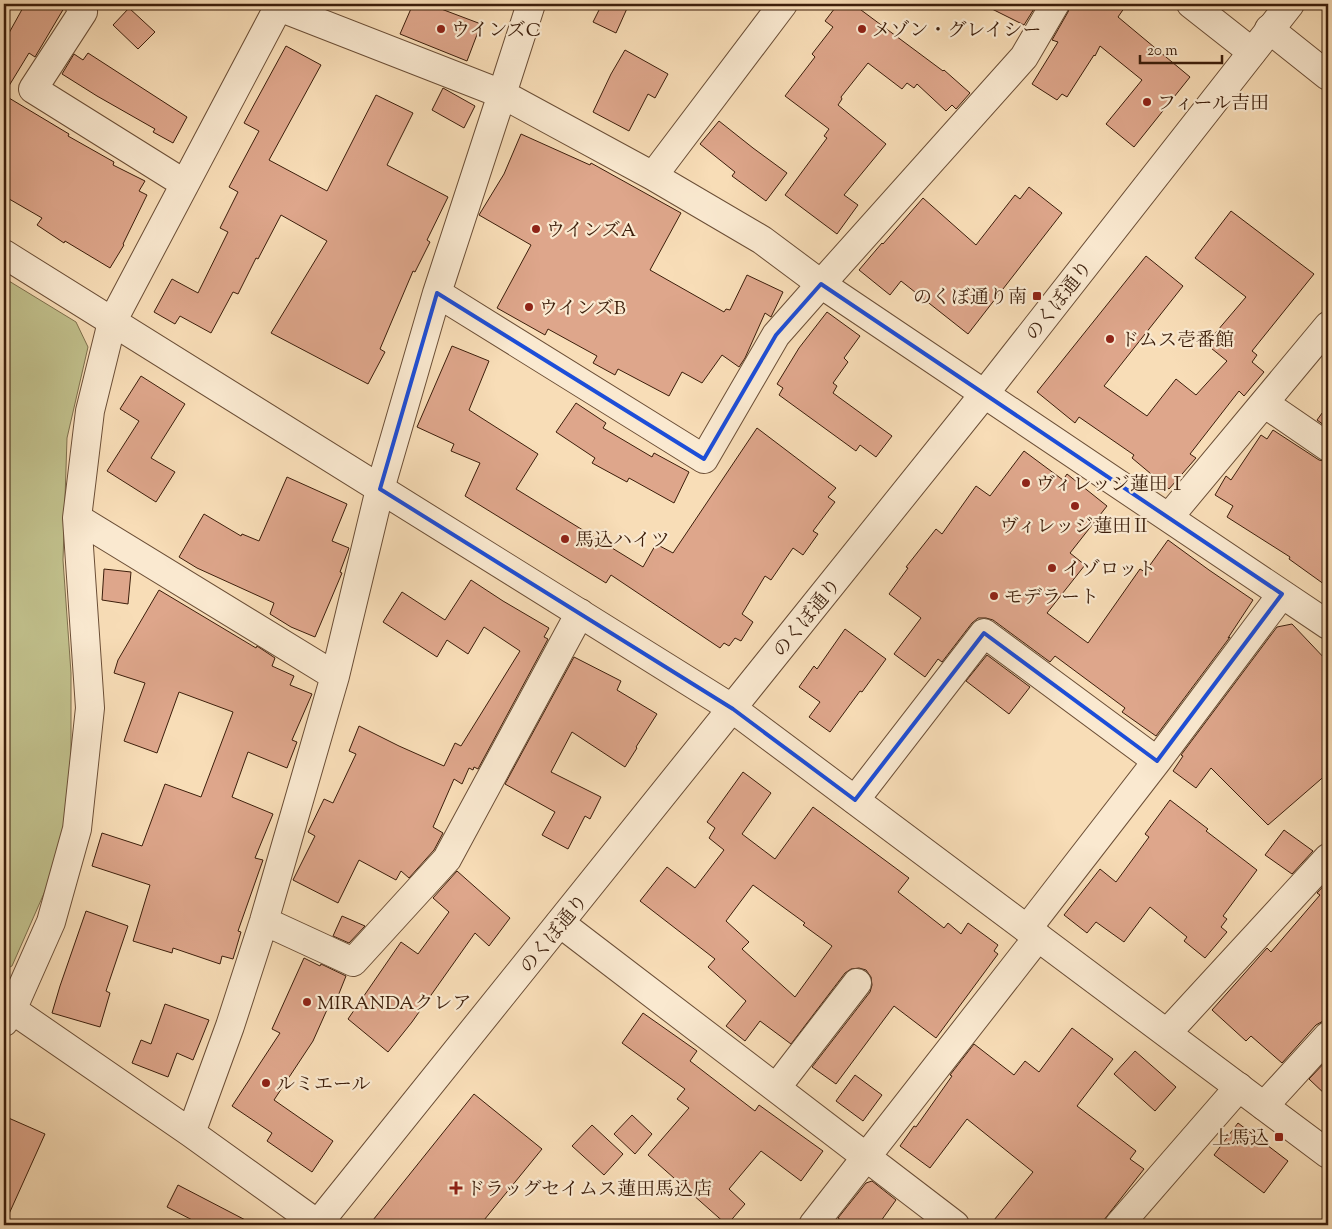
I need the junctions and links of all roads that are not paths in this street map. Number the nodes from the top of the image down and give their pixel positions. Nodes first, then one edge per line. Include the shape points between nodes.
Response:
1 (79, 4) edge
2 (530, 4) edge
3 (783, 4) edge
4 (1055, 4) edge
5 (1191, 4) edge
6 (1290, 4) edge
7 (280, 6) edge
8 (1269, 29) junction
9 (1252, 52) junction
10 (1328, 76) edge
11 (502, 94) junction
12 (653, 176) junction
13 (185, 184) junction
14 (4, 254) edge
15 (821, 284) junction
16 (437, 292) junction
17 (112, 322) junction
18 (1328, 326) edge
19 (986, 393) junction
20 (1264, 403) junction
21 (1328, 447) edge
22 (380, 489) junction
23 (1169, 517) junction
24 (76, 518) junction
25 (1282, 594) junction
26 (580, 613) junction
27 (1328, 625) edge
28 (335, 676) junction
29 (733, 709) junction
30 (1157, 761) junction
31 (855, 800) junction
32 (1328, 858) edge
33 (264, 921) junction
34 (560, 923) junction
35 (1032, 933) junction
36 (857, 983) dead end
37 (7, 1012) edge
38 (1167, 1033) junction
39 (1328, 1036) edge
40 (1239, 1087) junction
41 (776, 1088) junction
42 (1264, 1106) junction
43 (191, 1133) junction
44 (1328, 1154) edge
45 (866, 1158) junction
46 (318, 1225) edge
47 (813, 1225) edge
48 (955, 1225) edge
49 (1119, 1225) edge

1 - 13 street via 83,12 33,89
2 - 11 street
3 - 12 street
4 - 15 street via 1024,57
5 - 9 street
6 - 8 street, のくぼ通り
7 - 11 street
7 - 13 street
8 - 9 street, のくぼ通り
8 - 10 street
9 - 19 street, のくぼ通り
11 - 12 street
11 - 16 street
12 - 15 street via 762,240
13 - 17 street
14 - 17 street
15 - 16 street via 776,335 704,459
15 - 19 street
16 - 22 street
17 - 22 street
17 - 24 street via 90,411
18 - 20 street
19 - 23 street
19 - 29 street, のくぼ通り
20 - 21 street
20 - 23 street
22 - 26 street
22 - 28 street
23 - 25 street
24 - 28 street
24 - 37 street via 90,708 77,828 51,922
25 - 27 street
25 - 30 street
26 - 29 street
26 - 33 street via 447,860 353,962
28 - 33 street
29 - 31 street
29 - 34 street, のくぼ通り
30 - 31 street via 984,633
30 - 35 street
31 - 35 street
32 - 38 street
33 - 43 street
34 - 41 street
34 - 46 street, のくぼ通り
35 - 38 street
35 - 45 street
36 - 41 street
37 - 43 street
38 - 40 street
39 - 42 street
40 - 42 street
40 - 49 street
41 - 45 street
42 - 44 street
43 - 46 street
45 - 47 street
45 - 48 street

